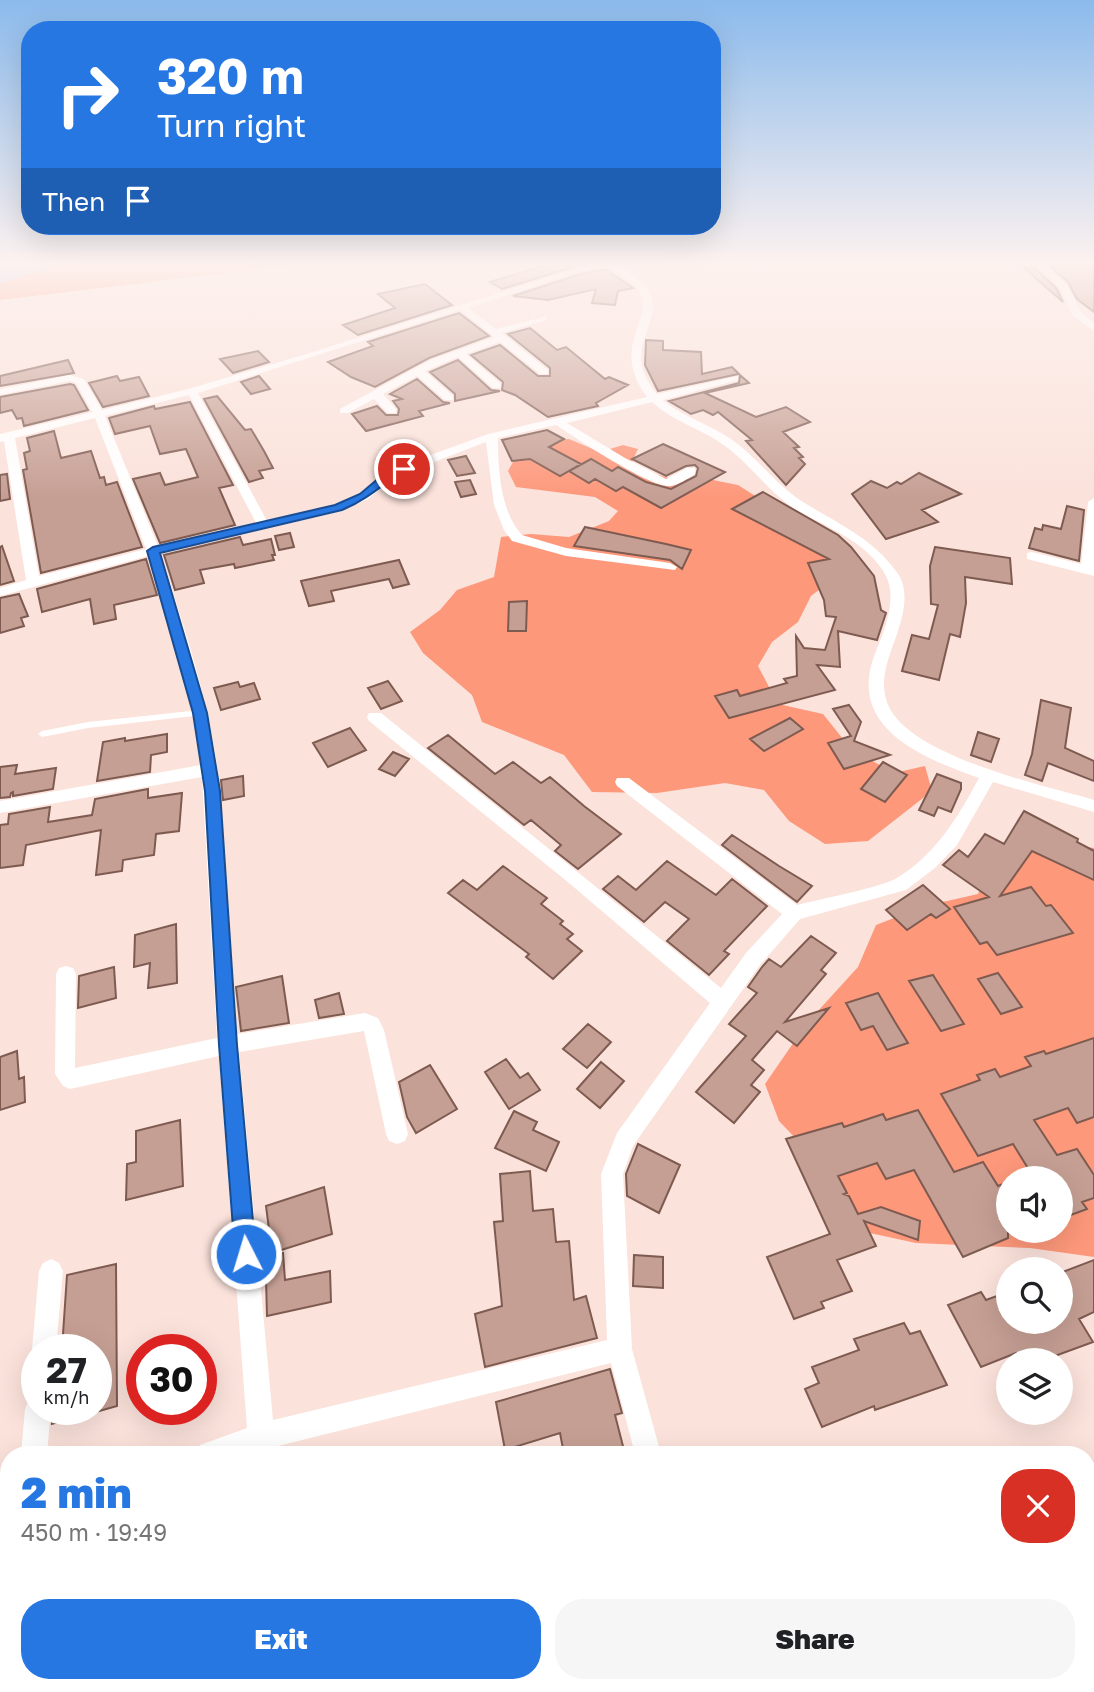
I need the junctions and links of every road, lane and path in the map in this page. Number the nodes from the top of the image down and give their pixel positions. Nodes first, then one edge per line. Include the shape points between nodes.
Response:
1 (355, 340) edge
2 (486, 340) edge
3 (504, 340) edge
4 (636, 340) edge
5 (458, 352) junction
6 (417, 370) junction
7 (544, 372) dead end
8 (734, 378) dead end
9 (497, 386) dead end
10 (192, 391) junction
11 (0, 392) edge
12 (374, 393) junction
13 (449, 398) dead end
14 (655, 399) junction
15 (344, 411) dead end
16 (392, 411) dead end
17 (99, 414) junction
18 (558, 422) junction
19 (492, 436) junction
20 (4, 437) edge
21 (691, 471) dead end
22 (1094, 502) edge
23 (264, 527) junction
24 (153, 551) junction
25 (1032, 556) dead end
26 (670, 567) dead end
27 (1090, 571) edge
28 (33, 582) junction
29 (0, 592) edge
30 (200, 713) junction
31 (375, 718) dead end
32 (43, 734) dead end
33 (210, 770) junction
34 (989, 774) junction
35 (623, 782) dead end
36 (1094, 806) edge
37 (0, 807) edge
38 (794, 913) junction
39 (66, 974) dead end
40 (723, 1002) junction
41 (228, 1045) junction
42 (397, 1134) dead end
43 (51, 1271) dead end
44 (45, 1334) edge
45 (620, 1349) junction
46 (37, 1425) edge
47 (261, 1436) junction
48 (35, 1446) edge
49 (232, 1446) edge
50 (646, 1446) edge

1 - 10 street
2 - 5 street
3 - 7 street
4 - 14 street via 635,354 643,384
5 - 6 street
5 - 9 street
6 - 12 street
6 - 13 street
8 - 14 street
10 - 17 street
10 - 23 street
11 - 17 street via 76,378
12 - 15 street
12 - 16 street
14 - 18 street
14 - 34 street via 728,443 770,485 860,540 889,567 900,596 878,664 883,710 890,723 926,748
17 - 20 street
17 - 24 street
18 - 19 street
18 - 21 street via 663,482
19 - 23 street via 389,476 349,504
19 - 26 street via 493,474 506,519 517,538 543,547
20 - 28 street
22 - 27 street
23 - 24 street
24 - 28 street
24 - 30 street
25 - 27 street
28 - 29 street
30 - 32 lane
30 - 33 street
31 - 40 street
33 - 37 street
33 - 41 street
34 - 36 street
34 - 38 street via 951,840 900,885
35 - 38 street
38 - 40 street
39 - 41 street via 65,1074 70,1079
40 - 45 street via 625,1140 612,1174
41 - 42 street via 371,1024
41 - 47 street
43 - 44 street
45 - 47 street
45 - 50 street
46 - 48 street
47 - 49 street

